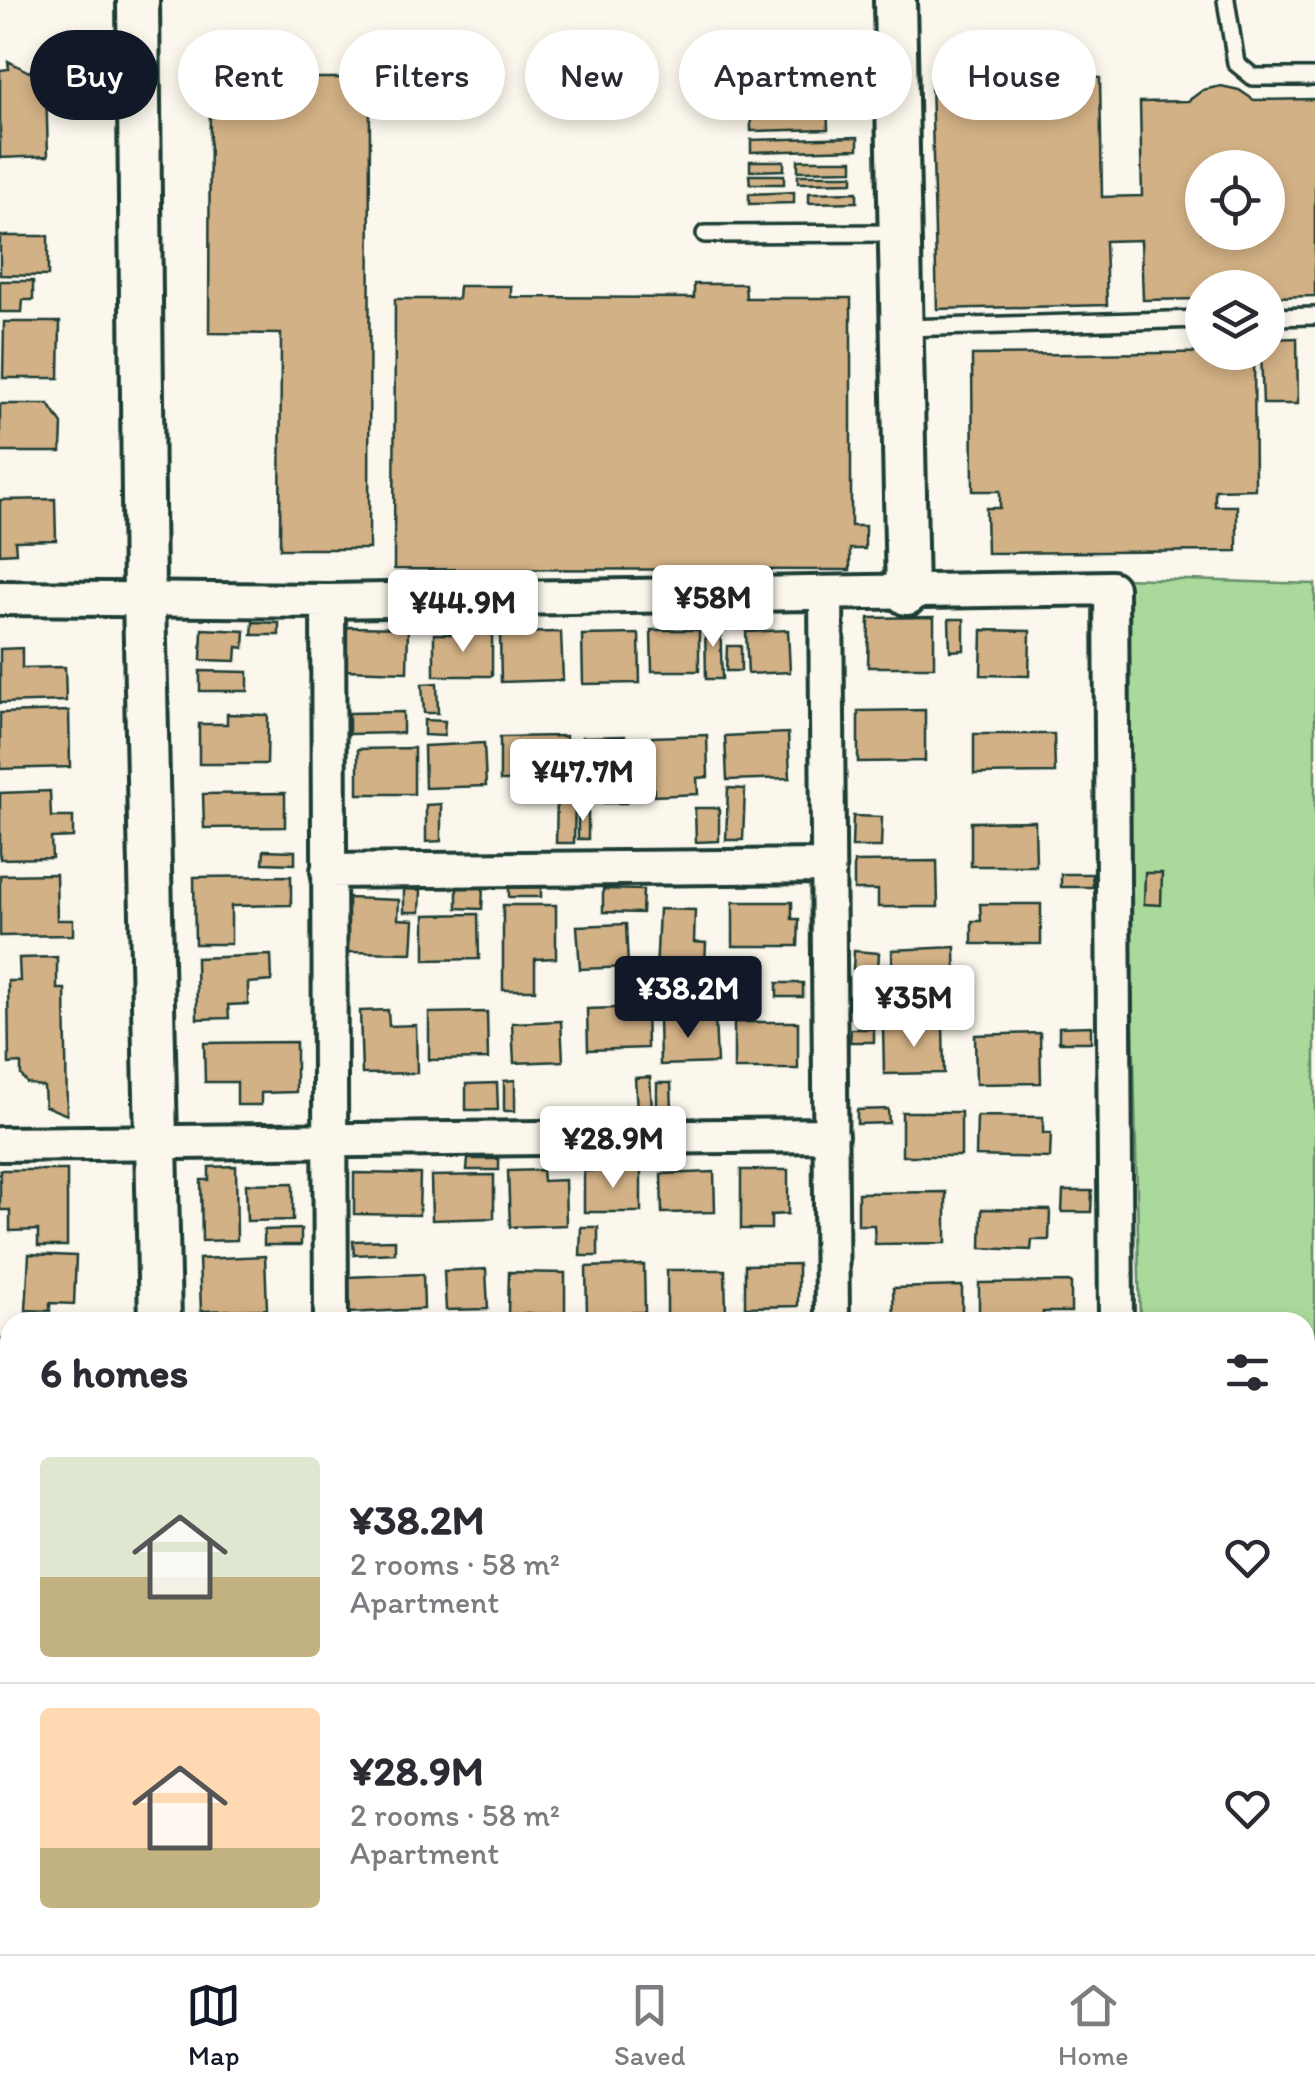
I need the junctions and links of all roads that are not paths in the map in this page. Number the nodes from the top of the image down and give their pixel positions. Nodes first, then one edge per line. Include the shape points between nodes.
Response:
1 (138, 0) edge
2 (895, 0) edge
3 (1226, 0) edge
4 (1315, 77) edge
5 (899, 233) junction
6 (705, 234) dead end
7 (1315, 316) edge
8 (1285, 317) edge
9 (1185, 320) edge
10 (901, 328) junction
11 (826, 593) junction
12 (908, 594) junction
13 (144, 597) junction
14 (0, 598) edge
15 (328, 601) junction
16 (827, 866) junction
17 (328, 870) junction
18 (831, 1135) junction
19 (328, 1140) junction
20 (158, 1141) junction
21 (0, 1144) edge
22 (160, 1312) edge
23 (331, 1312) edge
24 (832, 1312) edge
25 (1116, 1312) edge

1 - 13 street
2 - 5 street
3 - 4 lane via 1236,63 1253,77
5 - 6 lane
5 - 10 street
7 - 8 lane
9 - 10 lane
10 - 12 street
11 - 12 street
11 - 15 street
11 - 16 street
12 - 25 street via 1111,588
13 - 14 street
13 - 15 street
13 - 20 street
15 - 17 street
16 - 17 street
16 - 18 street
17 - 19 street
18 - 19 street
18 - 24 street
19 - 20 street
19 - 23 street
20 - 21 street
20 - 22 street

